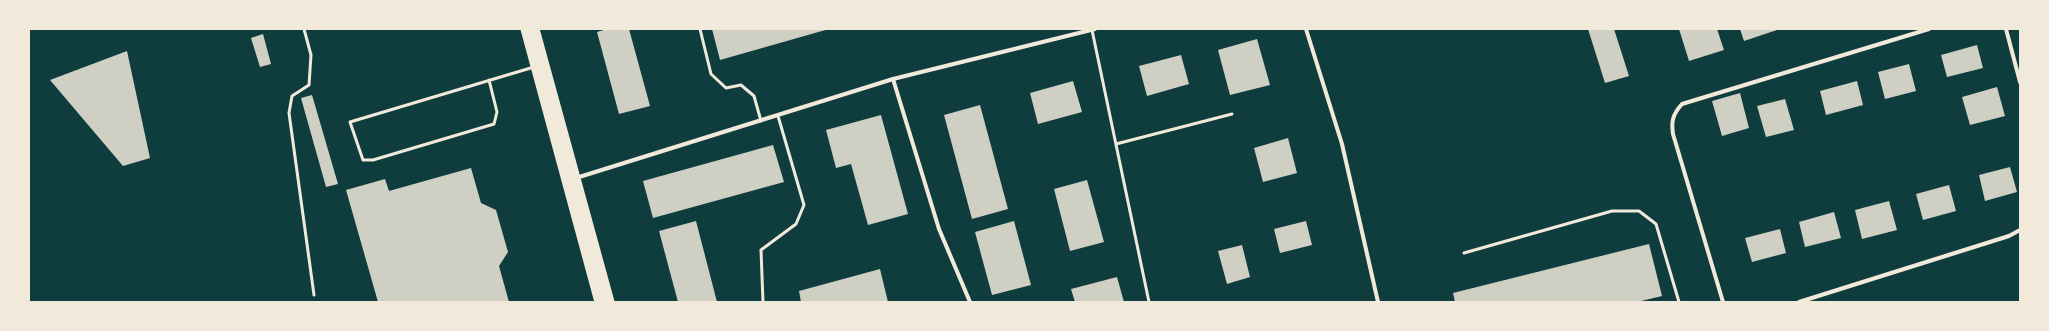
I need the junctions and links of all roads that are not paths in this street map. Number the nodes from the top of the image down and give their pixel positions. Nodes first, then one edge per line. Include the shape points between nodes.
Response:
1 (304, 29) edge
2 (526, 29) edge
3 (534, 29) edge
4 (700, 29) edge
5 (1094, 29) edge
6 (1306, 29) edge
7 (1929, 29) edge
8 (2006, 29) edge
9 (536, 66) junction
10 (489, 80) junction
11 (893, 80) junction
12 (2020, 82) edge
13 (1232, 114) dead end
14 (778, 116) junction
15 (761, 121) junction
16 (1116, 144) junction
17 (575, 178) junction
18 (2020, 230) edge
19 (1464, 252) dead end
20 (314, 295) dead end
21 (600, 302) edge
22 (609, 302) edge
23 (764, 302) edge
24 (970, 302) edge
25 (1149, 302) edge
26 (1378, 302) edge
27 (1679, 302) edge
28 (1723, 302) edge
29 (1799, 302) edge

1 - 20 lane via 311,55 309,85 292,96 289,113
2 - 9 highway
3 - 17 highway
4 - 15 lane via 711,74 726,88 741,85 754,96
5 - 11 street
5 - 16 lane
6 - 26 street via 1342,144
7 - 28 street via 1682,104 1675,112 1672,123 1674,134
8 - 12 street
9 - 10 lane
9 - 21 highway
10 - 10 lane via 350,122 363,160 373,160 494,124 497,112
11 - 14 street
11 - 24 street via 939,229
13 - 16 lane
14 - 15 street
14 - 23 lane via 804,205 796,224 761,250
15 - 17 street
16 - 25 lane
17 - 22 highway
18 - 29 street via 2009,236
19 - 27 lane via 1612,211 1639,211 1656,224

